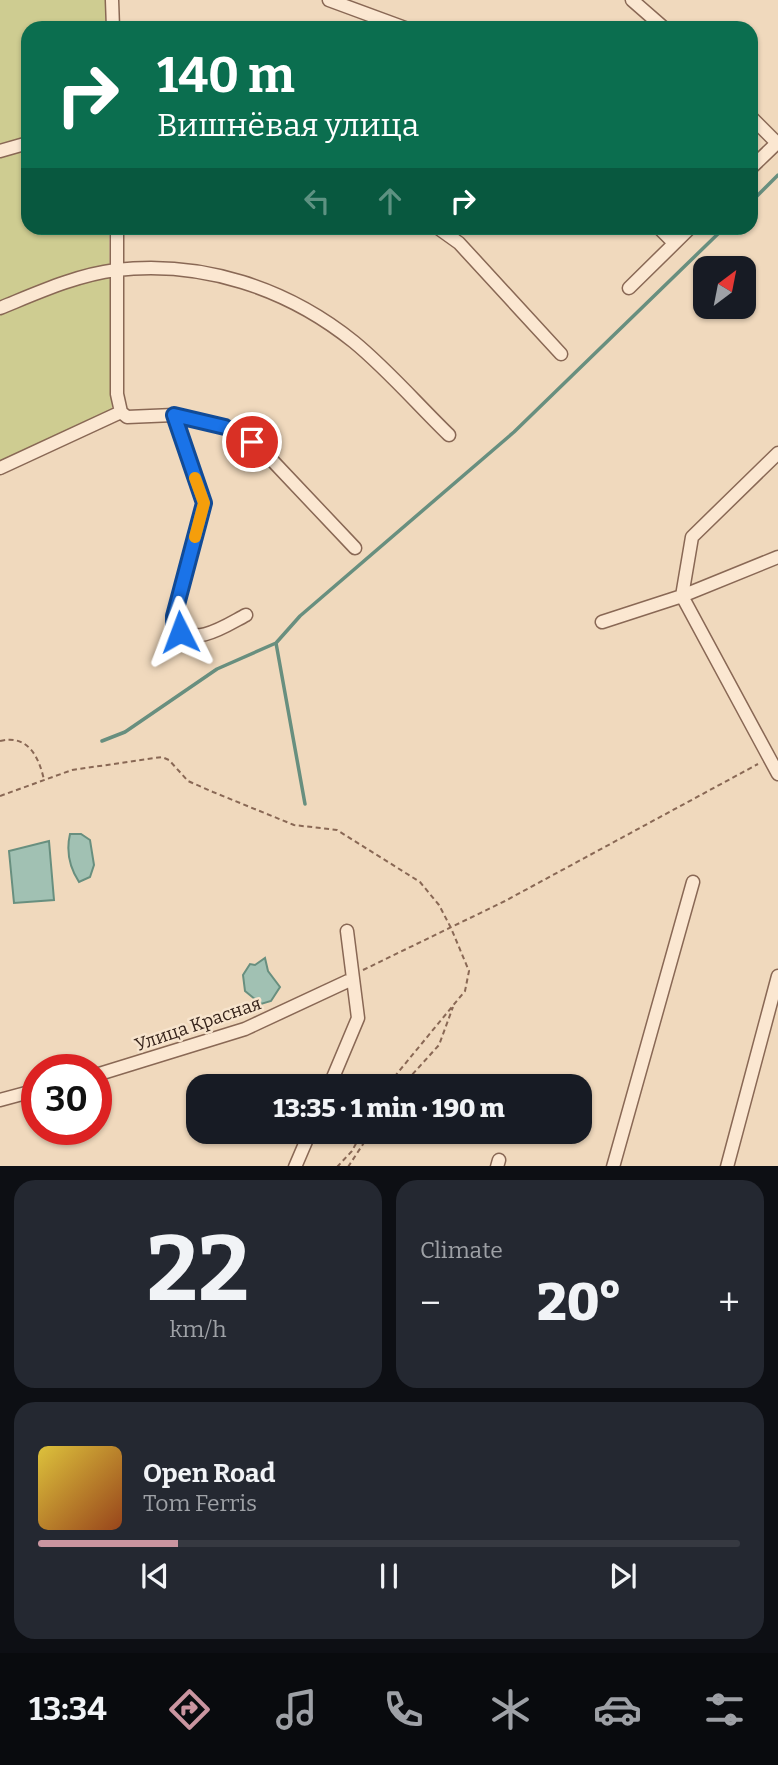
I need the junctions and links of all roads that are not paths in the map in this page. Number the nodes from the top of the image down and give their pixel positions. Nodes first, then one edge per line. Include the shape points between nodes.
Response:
1 (112, 0) edge
2 (329, 0) edge
3 (632, 0) edge
4 (113, 21) edge
5 (386, 21) edge
6 (656, 21) edge
7 (758, 124) edge
8 (777, 143) edge
9 (21, 145) edge
10 (0, 151) edge
11 (758, 161) edge
12 (117, 235) edge
13 (448, 235) edge
14 (666, 235) edge
15 (683, 235) edge
16 (674, 243) junction
17 (116, 270) junction
18 (629, 288) dead end
19 (0, 308) edge
20 (561, 354) dead end
21 (121, 412) junction
22 (174, 415) junction
23 (449, 435) dead end
24 (778, 453) edge
25 (0, 468) edge
26 (355, 548) dead end
27 (778, 557) edge
28 (682, 596) junction
29 (246, 615) dead end
30 (603, 622) dead end
31 (773, 756) edge
32 (778, 774) edge
33 (693, 882) dead end
34 (347, 931) dead end
35 (778, 976) edge
36 (350, 980) junction
37 (112, 1070) edge
38 (334, 1074) edge
39 (21, 1094) edge
40 (0, 1100) edge
41 (305, 1144) edge
42 (295, 1166) edge
43 (614, 1166) edge
44 (727, 1166) edge

1 - 4 street
2 - 5 street
3 - 6 street
7 - 8 street
8 - 11 street
9 - 10 street
12 - 17 street
13 - 20 street
14 - 16 street
15 - 16 street
16 - 18 street
17 - 19 street
17 - 21 street
17 - 23 street via 206,272 289,299 355,343
21 - 22 street via 127,416
21 - 25 street
22 - 26 street via 225,427 252,442
22 - 29 street via 204,503 174,626 187,635 200,636
24 - 28 street via 692,537
27 - 28 street
28 - 30 street
28 - 31 street
31 - 32 street
33 - 43 street
34 - 36 street
35 - 44 street
36 - 37 street, Улица Красная via 246,1029
36 - 38 street via 358,1018
39 - 40 street
41 - 42 street

